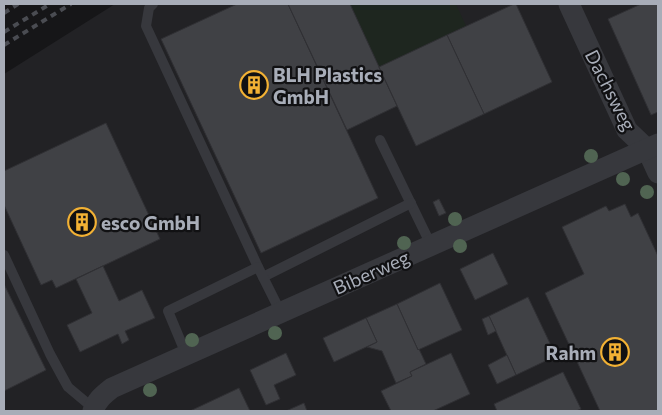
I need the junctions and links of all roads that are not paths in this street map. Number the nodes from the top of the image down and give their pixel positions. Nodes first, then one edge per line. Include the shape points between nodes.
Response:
1 (153, 4) edge
2 (569, 4) edge
3 (380, 140) dead end
4 (653, 147) edge
5 (658, 173) edge
6 (411, 203) junction
7 (432, 246) junction
8 (4, 255) edge
9 (258, 267) junction
10 (263, 277) junction
11 (281, 312) junction
12 (186, 354) junction
13 (93, 410) edge

1 - 9 lane via 149,8 146,26
2 - 4 street, Dachsweg via 627,130
3 - 6 lane
4 - 5 street, Dachsweg
4 - 7 street, Biberweg
6 - 7 lane
6 - 10 lane
7 - 11 street, Biberweg
8 - 13 lane via 68,387
9 - 10 lane
9 - 12 lane via 168,311
10 - 11 lane
11 - 12 street, Biberweg
12 - 13 street, Biberweg via 112,388

